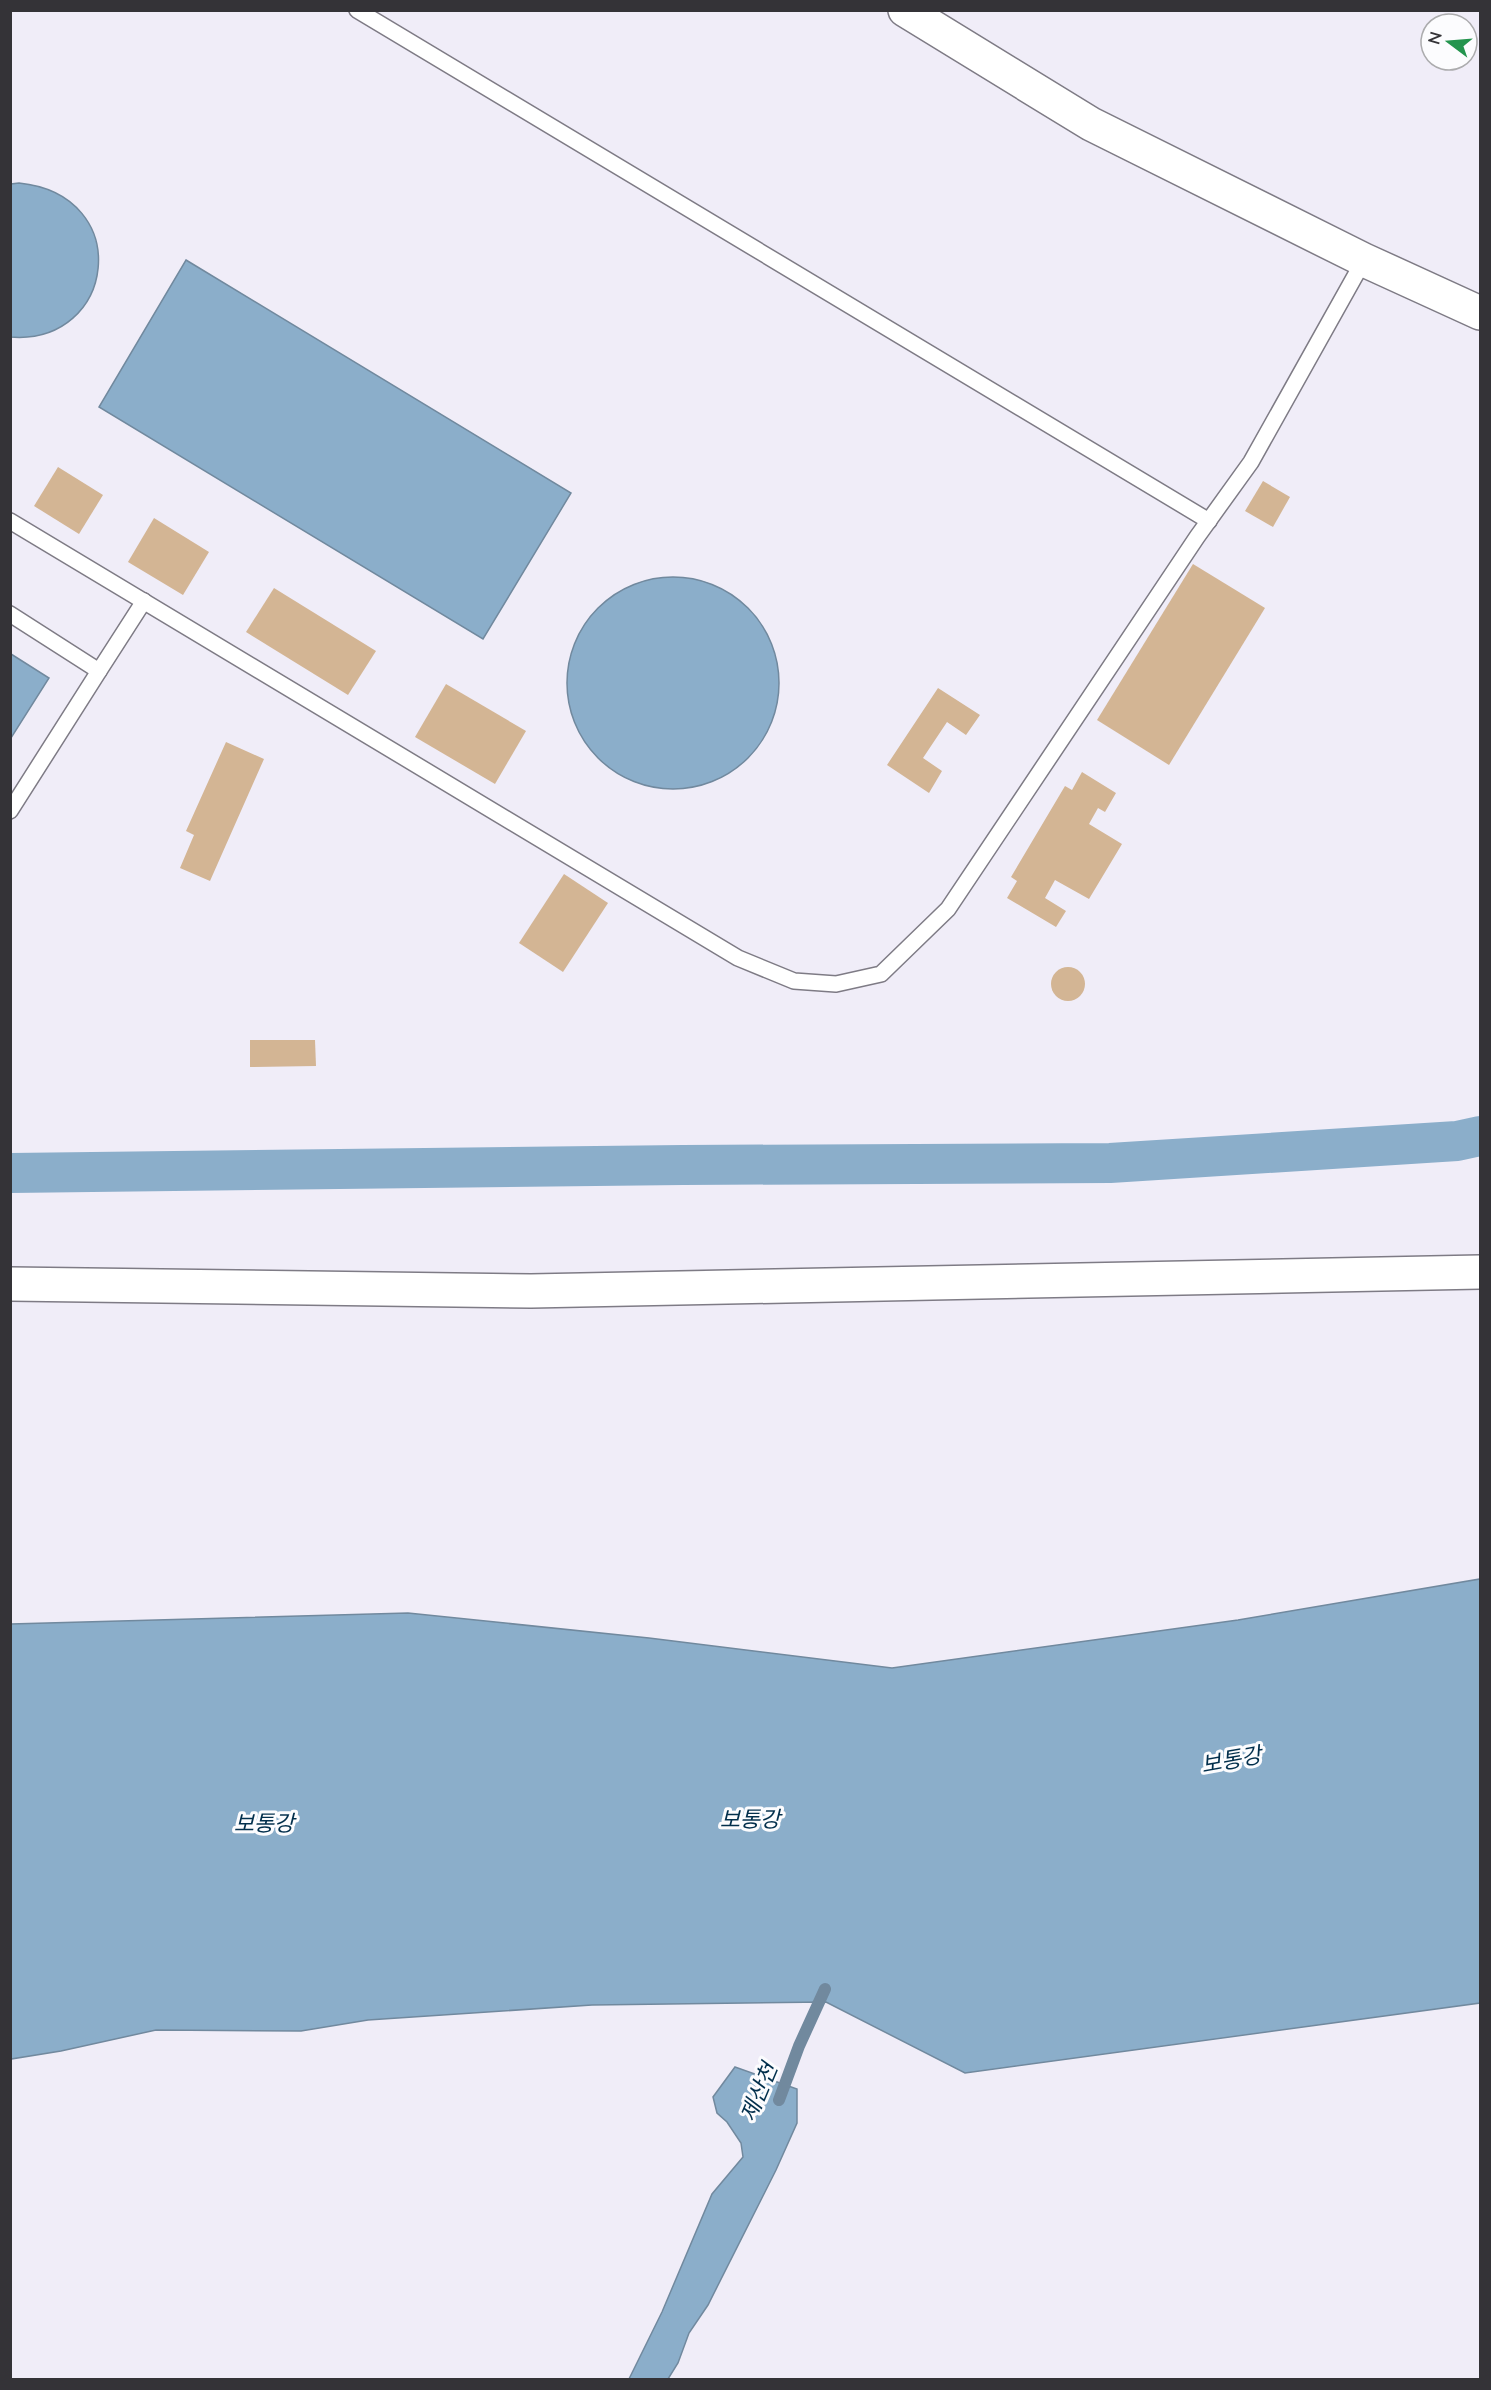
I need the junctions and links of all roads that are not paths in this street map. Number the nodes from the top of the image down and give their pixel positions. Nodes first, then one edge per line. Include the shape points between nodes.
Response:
1 (357, 10) edge
2 (905, 10) edge
3 (1364, 260) junction
4 (1480, 313) edge
5 (10, 521) edge
6 (1209, 522) junction
7 (144, 601) junction
8 (10, 614) edge
9 (99, 671) junction
10 (10, 811) edge
11 (1480, 1272) edge
12 (10, 1284) edge

1 - 6 lane
2 - 3 main road via 1091,124
3 - 4 main road
3 - 6 lane via 1251,462
5 - 7 lane
6 - 7 lane via 948,909 881,974 836,984 794,981 738,958
7 - 9 lane
8 - 9 lane
9 - 10 lane
11 - 12 main road via 531,1292

